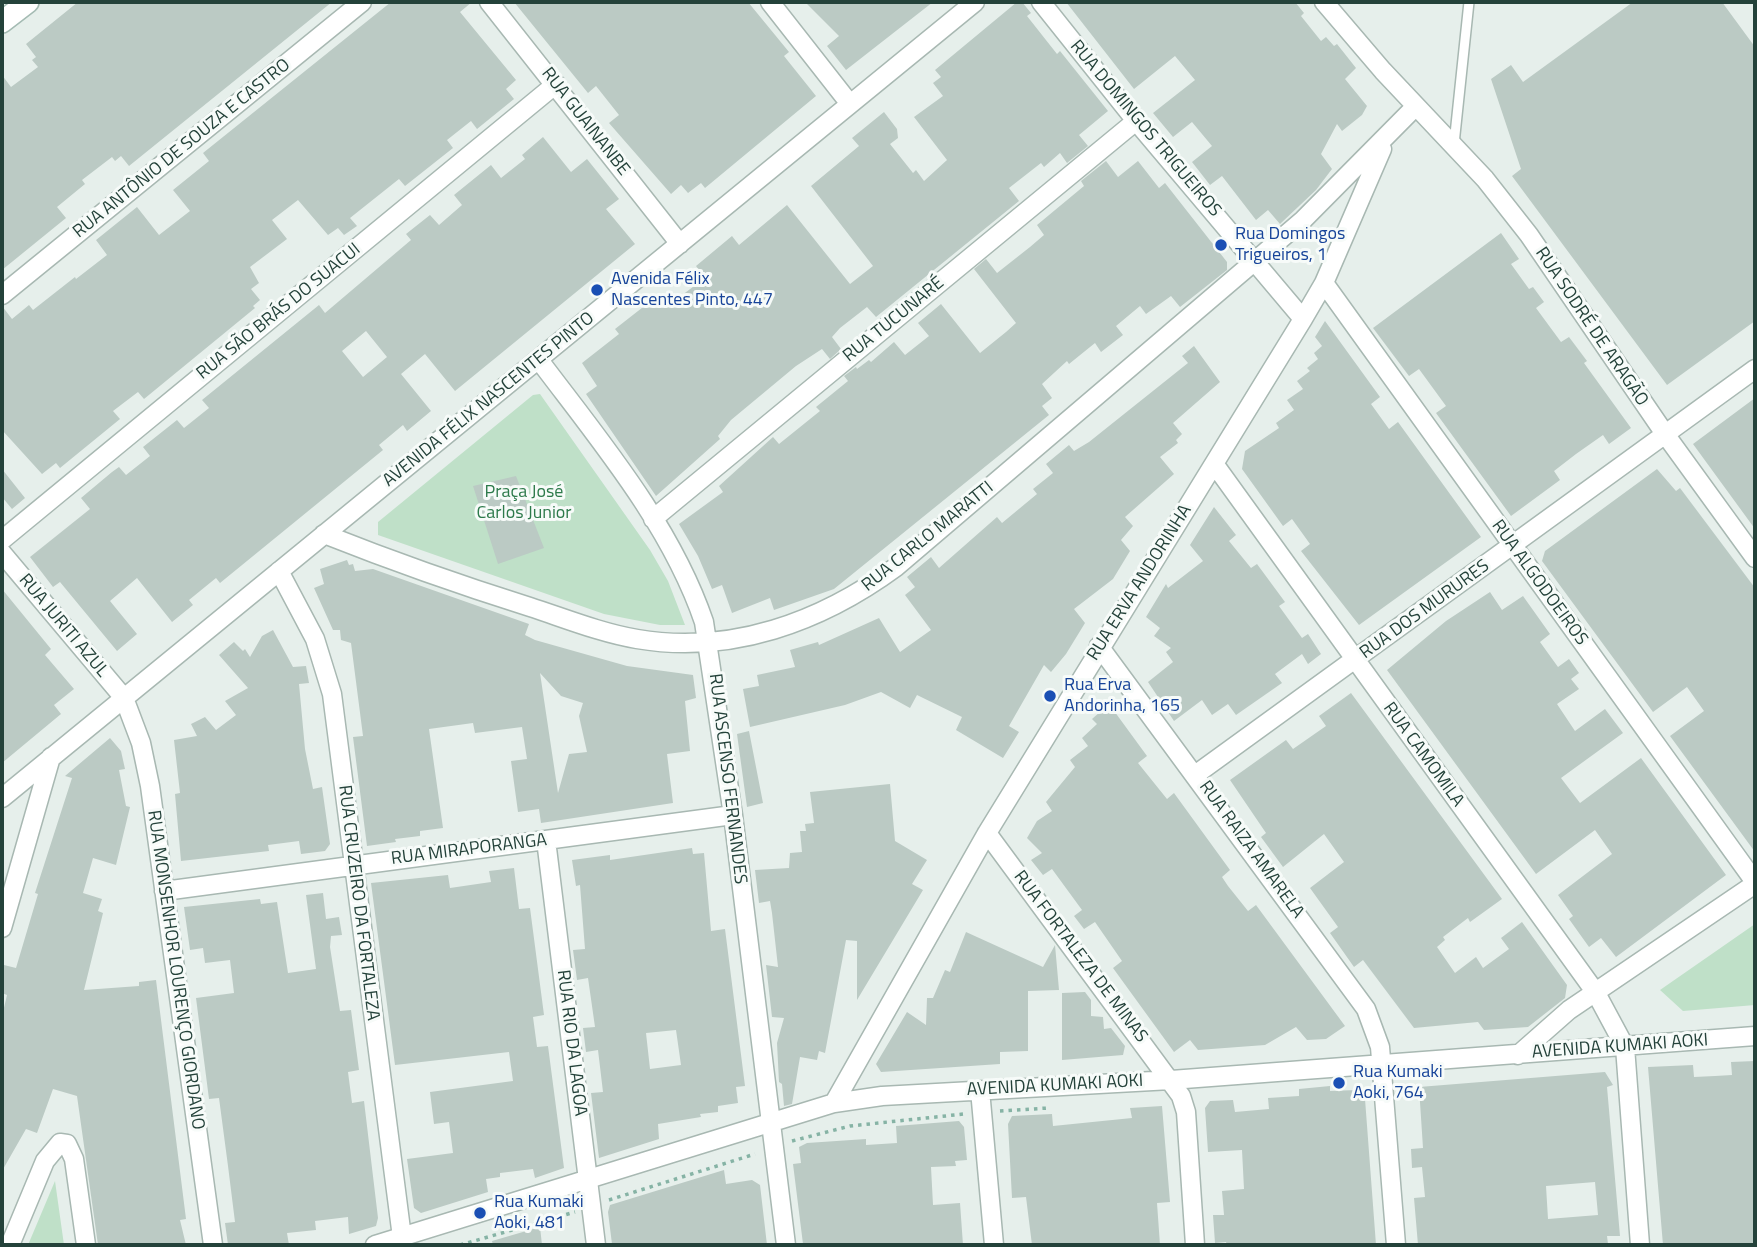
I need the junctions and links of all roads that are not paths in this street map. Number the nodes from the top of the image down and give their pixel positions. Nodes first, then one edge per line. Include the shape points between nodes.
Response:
1 (28, 2) edge
2 (362, 2) edge
3 (489, 2) edge
4 (770, 2) edge
5 (975, 2) edge
6 (1041, 2) edge
7 (1324, 2) edge
8 (1469, 2) edge
9 (2, 22) edge
10 (556, 84) junction
11 (850, 104) junction
12 (1416, 106) junction
13 (1136, 121) junction
14 (1386, 139) junction
15 (1454, 144) junction
16 (680, 244) junction
17 (1255, 261) junction
18 (1324, 283) junction
19 (2, 295) edge
20 (1303, 319) junction
21 (539, 360) junction
22 (1755, 369) edge
23 (1665, 434) junction
24 (1215, 465) junction
25 (653, 519) junction
26 (324, 534) junction
27 (2, 540) edge
28 (1512, 547) junction
29 (2, 553) edge
30 (1755, 558) edge
31 (279, 571) junction
32 (708, 643) junction
33 (1099, 646) junction
34 (1355, 661) junction
35 (124, 698) junction
36 (51, 757) junction
37 (1195, 775) junction
38 (2, 798) edge
39 (733, 815) junction
40 (987, 833) junction
41 (546, 840) junction
42 (352, 866) junction
43 (1755, 883) edge
44 (164, 891) junction
45 (2, 928) edge
46 (1596, 993) junction
47 (1755, 1036) edge
48 (1625, 1047) junction
49 (1518, 1055) junction
50 (1381, 1065) junction
51 (1171, 1080) junction
52 (980, 1090) junction
53 (834, 1103) junction
54 (771, 1123) junction
55 (588, 1178) junction
56 (402, 1241) edge
57 (9, 1245) edge
58 (86, 1245) edge
59 (213, 1245) edge
60 (375, 1245) edge
61 (596, 1245) edge
62 (786, 1245) edge
63 (994, 1245) edge
64 (1195, 1245) edge
65 (1395, 1245) edge
66 (1640, 1245) edge

1 - 9 main road
2 - 19 street, RUA ANTÔNIO DE SOUZA E CASTRO
3 - 10 street, RUA GUAINANBE
4 - 11 street
5 - 11 street, AVENIDA FÉLIX NASCENTES PINTO
6 - 13 street, RUA DOMINGOS TRIGUEIROS
7 - 12 street, RUA SODRÉ DE ARAGÃO
8 - 15 lane
10 - 16 street, RUA GUAINANBE
10 - 27 street, RUA SÃO BRÁS DO SUACUI
11 - 16 street, AVENIDA FÉLIX NASCENTES PINTO
12 - 14 street, RUA CARLO MARATTI
12 - 15 street, RUA SODRÉ DE ARAGÃO
13 - 17 street, RUA DOMINGOS TRIGUEIROS
13 - 25 street, RUA TUCUNARÉ
14 - 17 street, RUA CARLO MARATTI
14 - 18 street, RUA ERVA ANDORINHA
15 - 23 street, RUA SODRÉ DE ARAGÃO via 1528,235
16 - 21 street, AVENIDA FÉLIX NASCENTES PINTO
17 - 20 street, RUA DOMINGOS TRIGUEIROS
17 - 32 street, RUA CARLO MARATTI via 859,595 830,611 766,633
18 - 20 street, RUA ERVA ANDORINHA
18 - 28 street, RUA ALGODOEIROS
20 - 24 street, RUA ERVA ANDORINHA
21 - 25 street, RUA ASCENSO FERNANDES
21 - 26 street, AVENIDA FÉLIX NASCENTES PINTO
22 - 23 street, RUA DOS MURURES
23 - 28 street, RUA DOS MURURES
23 - 30 street, RUA SODRÉ DE ARAGÃO
24 - 33 street, RUA ERVA ANDORINHA
24 - 34 street, RUA CAMOMILA
25 - 32 street, RUA ASCENSO FERNANDES via 694,592
26 - 31 street, AVENIDA FÉLIX NASCENTES PINTO
26 - 32 street, RUA CARLO MARATTI via 438,579 634,639
28 - 34 street, RUA DOS MURURES
28 - 43 street, RUA ALGODOEIROS
29 - 35 street, RUA JURITI AZUL
31 - 35 street, AVENIDA FÉLIX NASCENTES PINTO
31 - 42 street, RUA CRUZEIRO DA FORTALEZA via 315,639 330,684
32 - 39 street, RUA ASCENSO FERNANDES
33 - 37 street, RUA RAIZA AMARELA
33 - 40 street, RUA ERVA ANDORINHA
34 - 37 street, RUA DOS MURURES
34 - 46 street, RUA CAMOMILA
35 - 36 street, AVENIDA FÉLIX NASCENTES PINTO
35 - 44 street, RUA MONSENHOR LOURENÇO GIORDANO via 141,743 150,786
36 - 38 street, AVENIDA FÉLIX NASCENTES PINTO
36 - 45 street
37 - 50 street, RUA RAIZA AMARELA via 1366,1009 1376,1031
39 - 41 street, RUA MIRAPORANGA
39 - 54 street, RUA ASCENSO FERNANDES
40 - 51 street, RUA FORTALEZA DE MINAS
40 - 53 street, RUA ERVA ANDORINHA
41 - 42 street, RUA MIRAPORANGA
41 - 55 street, RUA RIO DA LAGOA
42 - 44 street, RUA MIRAPORANGA
42 - 56 street, RUA CRUZEIRO DA FORTALEZA
43 - 46 street
44 - 59 street, RUA MONSENHOR LOURENÇO GIORDANO
46 - 48 street, RUA CAMOMILA
46 - 49 street
47 - 48 street, AVENIDA KUMAKI AOKI
48 - 49 street, AVENIDA KUMAKI AOKI
48 - 66 street
49 - 50 street, AVENIDA KUMAKI AOKI
50 - 51 street, AVENIDA KUMAKI AOKI
50 - 65 street, RUA RAIZA AMARELA
51 - 52 street, AVENIDA KUMAKI AOKI
51 - 64 street, RUA FORTALEZA DE MINAS via 1186,1112
52 - 53 street, AVENIDA KUMAKI AOKI
52 - 63 street
53 - 54 street, AVENIDA KUMAKI AOKI
54 - 55 street, AVENIDA KUMAKI AOKI
54 - 62 street, RUA ASCENSO FERNANDES
55 - 56 street, AVENIDA KUMAKI AOKI
55 - 61 street, RUA RIO DA LAGOA
56 - 60 street, AVENIDA KUMAKI AOKI
57 - 58 street via 45,1161 60,1143 67,1144 74,1159

